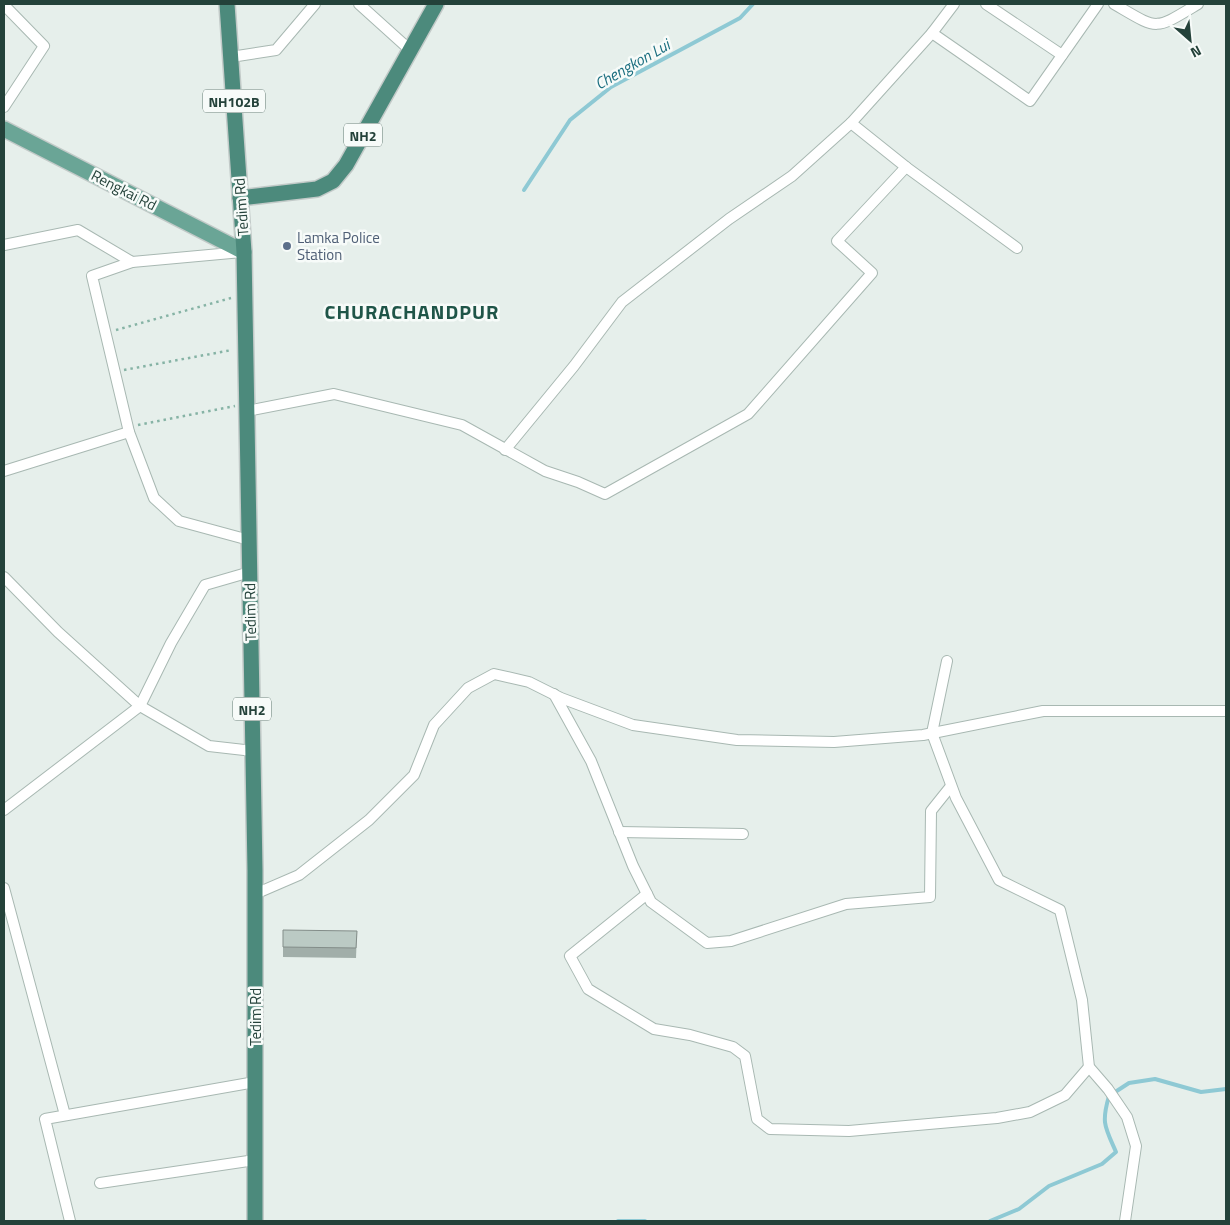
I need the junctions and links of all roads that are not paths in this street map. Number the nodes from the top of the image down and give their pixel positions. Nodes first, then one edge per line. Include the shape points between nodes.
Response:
1 (227, 4) edge
2 (314, 4) edge
3 (359, 4) edge
4 (436, 4) edge
5 (954, 4) edge
6 (986, 4) edge
7 (1098, 4) edge
8 (1114, 4) edge
9 (1198, 4) edge
10 (4, 5) edge
11 (932, 33) junction
12 (410, 50) junction
13 (1062, 55) junction
14 (231, 57) junction
15 (4, 107) edge
16 (851, 123) junction
17 (4, 129) edge
18 (906, 167) junction
19 (240, 198) junction
20 (4, 245) edge
21 (1017, 248) dead end
22 (244, 252) junction
23 (132, 262) junction
24 (247, 407) junction
25 (128, 430) junction
26 (505, 450) junction
27 (4, 471) edge
28 (249, 540) junction
29 (250, 572) junction
30 (4, 577) edge
31 (947, 661) dead end
32 (554, 694) junction
33 (140, 706) junction
34 (1226, 711) edge
35 (932, 733) junction
36 (253, 751) junction
37 (952, 786) junction
38 (4, 810) edge
39 (619, 832) junction
40 (743, 834) dead end
41 (4, 888) edge
42 (255, 894) junction
43 (647, 894) junction
44 (1088, 1067) junction
45 (255, 1082) junction
46 (65, 1115) junction
47 (255, 1160) junction
48 (100, 1183) dead end
49 (70, 1221) edge
50 (255, 1221) edge
51 (1125, 1221) edge

1 - 14 highway, Tedim Rd / NH102B
2 - 14 street via 276,50
3 - 12 street
4 - 12 highway, NH2
5 - 11 street
6 - 13 street
7 - 13 street
8 - 9 street via 1150,24 1163,24
10 - 15 street via 44,46
11 - 13 street via 1030,100
11 - 16 street
12 - 19 highway, NH2 via 346,165 333,181 317,189
14 - 19 highway, Tedim Rd / NH102B
16 - 18 street
16 - 26 street via 792,176 622,302
17 - 22 main road, Rengkai Rd
18 - 21 street
18 - 26 street via 837,241 872,273 748,414 604,494 545,471
19 - 22 highway, Tedim Rd / NH2
20 - 23 street via 78,230
22 - 23 street
22 - 24 highway, Tedim Rd / NH2
23 - 25 street via 92,276
24 - 26 street via 334,394 462,425
24 - 28 highway, Tedim Rd / NH2
25 - 27 street
25 - 28 street via 154,498 179,521
28 - 29 highway, Tedim Rd / NH2
29 - 33 street via 205,585 171,643
29 - 36 highway, Tedim Rd / NH2
30 - 33 street via 58,632
31 - 35 street
32 - 35 street via 634,725 737,740 834,742
32 - 39 street via 591,761
32 - 42 street via 528,682 494,674 468,688 434,725 414,775 369,820 299,875
33 - 36 street via 209,746
33 - 38 street
34 - 35 street via 1043,711
35 - 37 street
36 - 42 highway, Tedim Rd / NH2
37 - 43 street via 931,811 930,897 846,904 731,941 707,943 651,902
37 - 44 street via 998,880 1060,910 1082,1000
39 - 40 street
39 - 43 street
41 - 46 street
42 - 45 highway, Tedim Rd / NH2
43 - 44 street via 570,956 588,989 654,1029 733,1047 745,1056 758,1119 770,1129 849,1130 997,1118 1030,1112 1065,1095
44 - 51 street via 1127,1117 1136,1146
45 - 46 street
45 - 47 highway, Tedim Rd / NH2
46 - 49 street via 45,1119
47 - 48 street
47 - 50 highway, Tedim Rd / NH2

